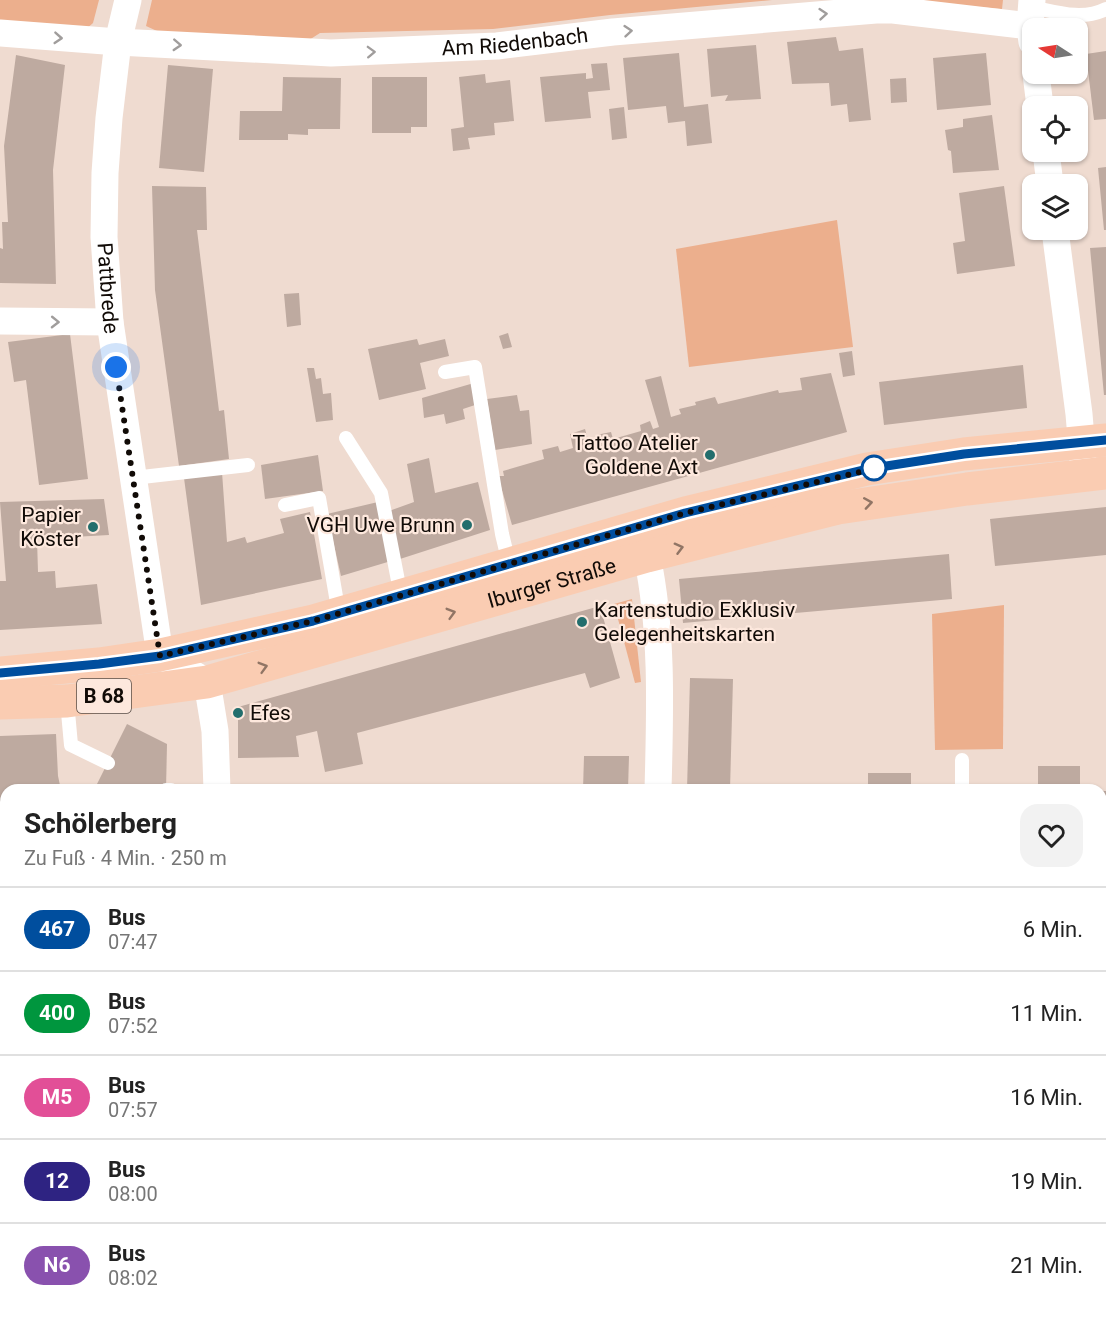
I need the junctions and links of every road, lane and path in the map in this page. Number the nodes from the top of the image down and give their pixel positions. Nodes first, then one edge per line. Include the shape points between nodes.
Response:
1 (128, 0) edge
2 (1106, 9) edge
3 (1022, 18) edge
4 (1042, 18) edge
5 (0, 33) edge
6 (118, 42) junction
7 (1057, 240) edge
8 (0, 321) edge
9 (110, 322) junction
10 (445, 372) dead end
11 (346, 438) dead end
12 (1094, 441) edge
13 (248, 465) dead end
14 (1095, 474) edge
15 (134, 478) junction
16 (285, 505) dead end
17 (647, 556) junction
18 (509, 563) junction
19 (400, 596) junction
20 (339, 614) junction
21 (160, 656) junction
22 (0, 673) edge
23 (207, 682) junction
24 (67, 700) junction
25 (0, 704) edge
26 (962, 760) dead end
27 (108, 763) dead end
28 (217, 784) edge
29 (658, 784) edge
30 (962, 784) edge

1 - 6 street, Pattbrede
2 - 4 lane via 1091,16
6 -> 3 street, Am Riedenbach via 331,53 497,46 876,10
5 -> 6 street, Am Riedenbach
6 - 9 street, Pattbrede via 105,173 104,237
7 - 12 street
8 -> 9 street
9 - 15 street, Pattbrede
10 - 18 lane via 475,367
11 - 19 lane via 381,494
12 - 14 street
12 - 18 main road, Iburger Straße / B 68 via 964,454 867,469 685,513
13 - 15 lane
17 -> 14 main road, Iburger Straße / B 68 via 838,508
15 - 21 street, Pattbrede
16 - 20 lane via 319,498
23 -> 17 main road, Iburger Straße / B 68
17 - 29 street via 660,682
18 - 19 main road, Iburger Straße / B 68
19 - 20 main road, Iburger Straße / B 68
20 - 21 main road, Iburger Straße / B 68
21 - 22 main road, Iburger Straße / B 68
21 - 23 street
23 - 24 main road, Iburger Straße / B 68
23 - 28 street
24 - 25 main road, Iburger Straße / B 68
24 - 27 lane via 71,745
26 - 30 lane

